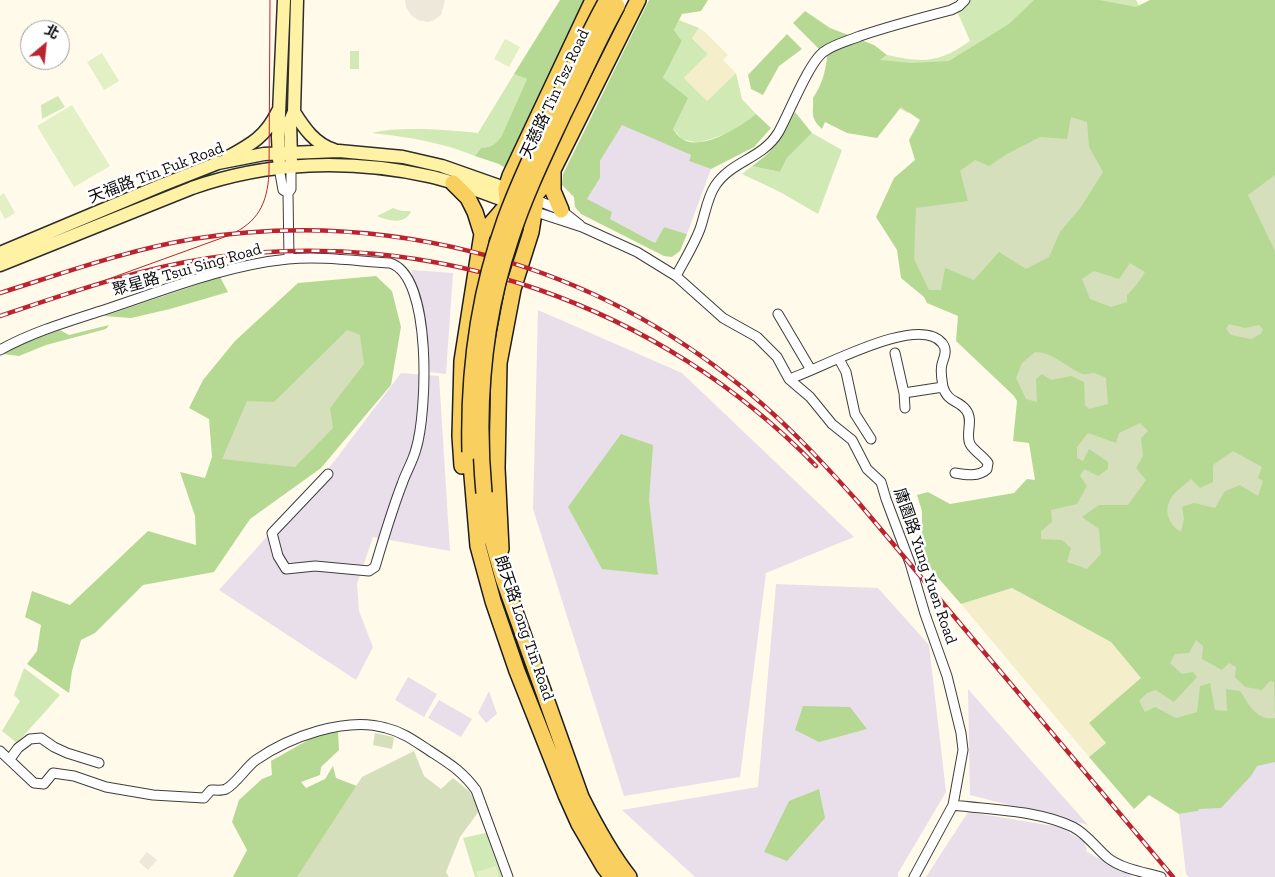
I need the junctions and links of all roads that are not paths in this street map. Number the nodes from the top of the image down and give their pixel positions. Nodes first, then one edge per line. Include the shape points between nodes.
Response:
1 (278, 0) edge
2 (284, 0) edge
3 (297, 0) edge
4 (593, 0) edge
5 (607, 0) edge
6 (620, 0) edge
7 (638, 0) edge
8 (965, 0) edge
9 (282, 51) junction
10 (281, 107) junction
11 (294, 112) junction
12 (339, 151) junction
13 (284, 153) junction
14 (218, 163) junction
15 (285, 167) junction
16 (553, 170) junction
17 (453, 183) junction
18 (521, 200) junction
19 (561, 210) junction
20 (582, 227) junction
21 (482, 234) junction
22 (0, 253) edge
23 (289, 259) junction
24 (0, 265) edge
25 (676, 276) junction
26 (778, 314) dead end
27 (0, 350) edge
28 (895, 353) dead end
29 (839, 359) junction
30 (811, 370) junction
31 (789, 379) junction
32 (943, 386) junction
33 (904, 393) junction
34 (905, 408) dead end
35 (871, 439) dead end
36 (955, 473) dead end
37 (328, 474) dead end
38 (478, 546) junction
39 (502, 578) junction
40 (0, 751) edge
41 (10, 759) junction
42 (100, 762) dead end
43 (953, 805) junction
44 (508, 877) edge
45 (612, 877) edge
46 (629, 877) edge
47 (914, 877) edge
48 (1161, 877) edge

1 - 9 main road
2 - 9 main road
3 - 11 main road
4 - 18 main road via 523,148
5 - 18 main road, 天慈路 Tin Tsz Road, bridge via 571,72
6 - 18 main road, 天慈路 Tin Tsz Road, bridge
7 - 16 main road
8 - 25 street via 951,10 895,24 823,52 813,64 778,133 768,146 733,167 713,188 699,231
9 - 10 main road
10 - 13 main road
10 - 14 main road via 264,134
11 - 12 main road via 317,141
11 - 13 main road
12 - 13 main road, 天福路 Tin Fuk Road
12 - 18 main road, 天福路 Tin Fuk Road via 420,160 442,166
13 - 14 main road, 天福路 Tin Fuk Road
13 - 15 main road
14 - 22 main road, 天福路 Tin Fuk Road
15 - 17 main road, 天福路 Tin Fuk Road via 370,166
15 - 23 street via 283,190 288,193
15 - 24 main road, 天福路 Tin Fuk Road via 220,178
16 - 18 main road via 540,190
16 - 19 main road via 553,191
17 - 18 main road, 天福路 Tin Fuk Road
17 - 21 main road via 471,202
18 - 19 street, 天福路 Tin Fuk Road
18 - 20 street
18 - 21 main road
18 - 38 main road, 朗天路 Long Tin Road, bridge via 492,261 471,376 470,452
18 - 39 main road via 531,232 513,290 499,363 496,468
18 - 39 main road, 朗天路 Long Tin Road, bridge via 498,281 486,343 480,416 488,525
19 - 20 street, 天福路 Tin Fuk Road
20 - 25 street, 庸園路 Yung Yuen Road via 637,252
21 - 38 main road via 462,360 460,436 463,473
23 - 27 street, 聚星路 Tsui Sing Road via 226,272 162,291 23,338
23 - 37 street, 聚星路 Tsui Sing Road via 327,258 396,264 407,278 419,311 424,378 416,448 375,567 369,571 315,566 286,569 278,556 272,533
25 - 31 street, 庸園路 Yung Yuen Road via 723,318 757,337 777,357
26 - 30 street
28 - 33 street
29 - 30 street
29 - 32 street via 894,337 932,336 942,342 945,349
29 - 35 street via 846,372 855,414
30 - 31 street
31 - 43 street, 庸園路 Yung Yuen Road via 852,440 867,469 881,482 947,676 961,732 963,750
32 - 33 street
32 - 36 street via 947,397 965,408 970,445 988,463 981,473
33 - 34 street
38 - 45 main road, 朗天路 Long Tin Road via 514,662 566,795 579,824
39 - 46 main road, 朗天路 Long Tin Road via 581,797
40 - 41 street
41 - 42 street via 30,739 41,738 67,754
41 - 44 street via 34,783 44,784 53,773 116,789 204,798 211,790 226,789 255,761 306,734 353,725 386,727 409,737 460,770 476,790
43 - 47 street, 庸園路 Yung Yuen Road
43 - 48 street via 1020,813 1068,825 1114,862

